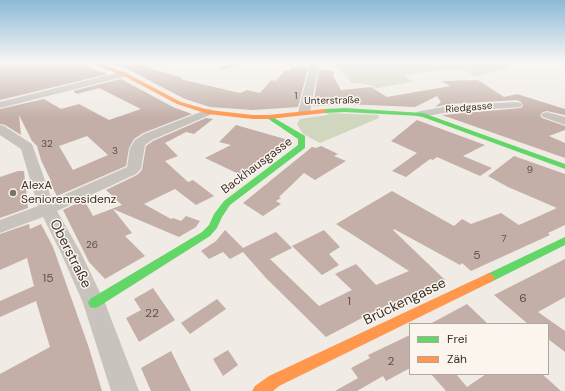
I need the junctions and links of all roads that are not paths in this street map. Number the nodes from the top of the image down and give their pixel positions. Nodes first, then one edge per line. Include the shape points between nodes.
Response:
1 (95, 81) edge
2 (138, 81) edge
3 (311, 81) edge
4 (0, 105) edge
5 (517, 105) dead end
6 (208, 112) junction
7 (304, 112) junction
8 (421, 114) junction
9 (547, 115) dead end
10 (269, 117) junction
11 (565, 121) edge
12 (0, 129) edge
13 (565, 167) edge
14 (48, 209) junction
15 (0, 227) edge
16 (565, 241) edge
17 (94, 303) junction
18 (125, 391) edge
19 (260, 391) edge

1 - 4 street
2 - 6 street, Unterstraße via 179,103
3 - 7 street
5 - 8 street, Riedgasse
6 - 10 street, Unterstraße
6 - 14 street via 148,137 140,143 134,169 131,171
7 - 8 street, Unterstraße via 345,110
7 - 10 street, Unterstraße
8 - 13 street, Unterstraße
9 - 11 street
10 - 17 street, Backhausgasse via 302,138 302,146 226,203 206,234
12 - 14 street, Oberstraße via 27,147
14 - 15 street
14 - 17 street, Oberstraße
16 - 19 street, Brückengasse via 274,381
17 - 18 street, Oberstraße

